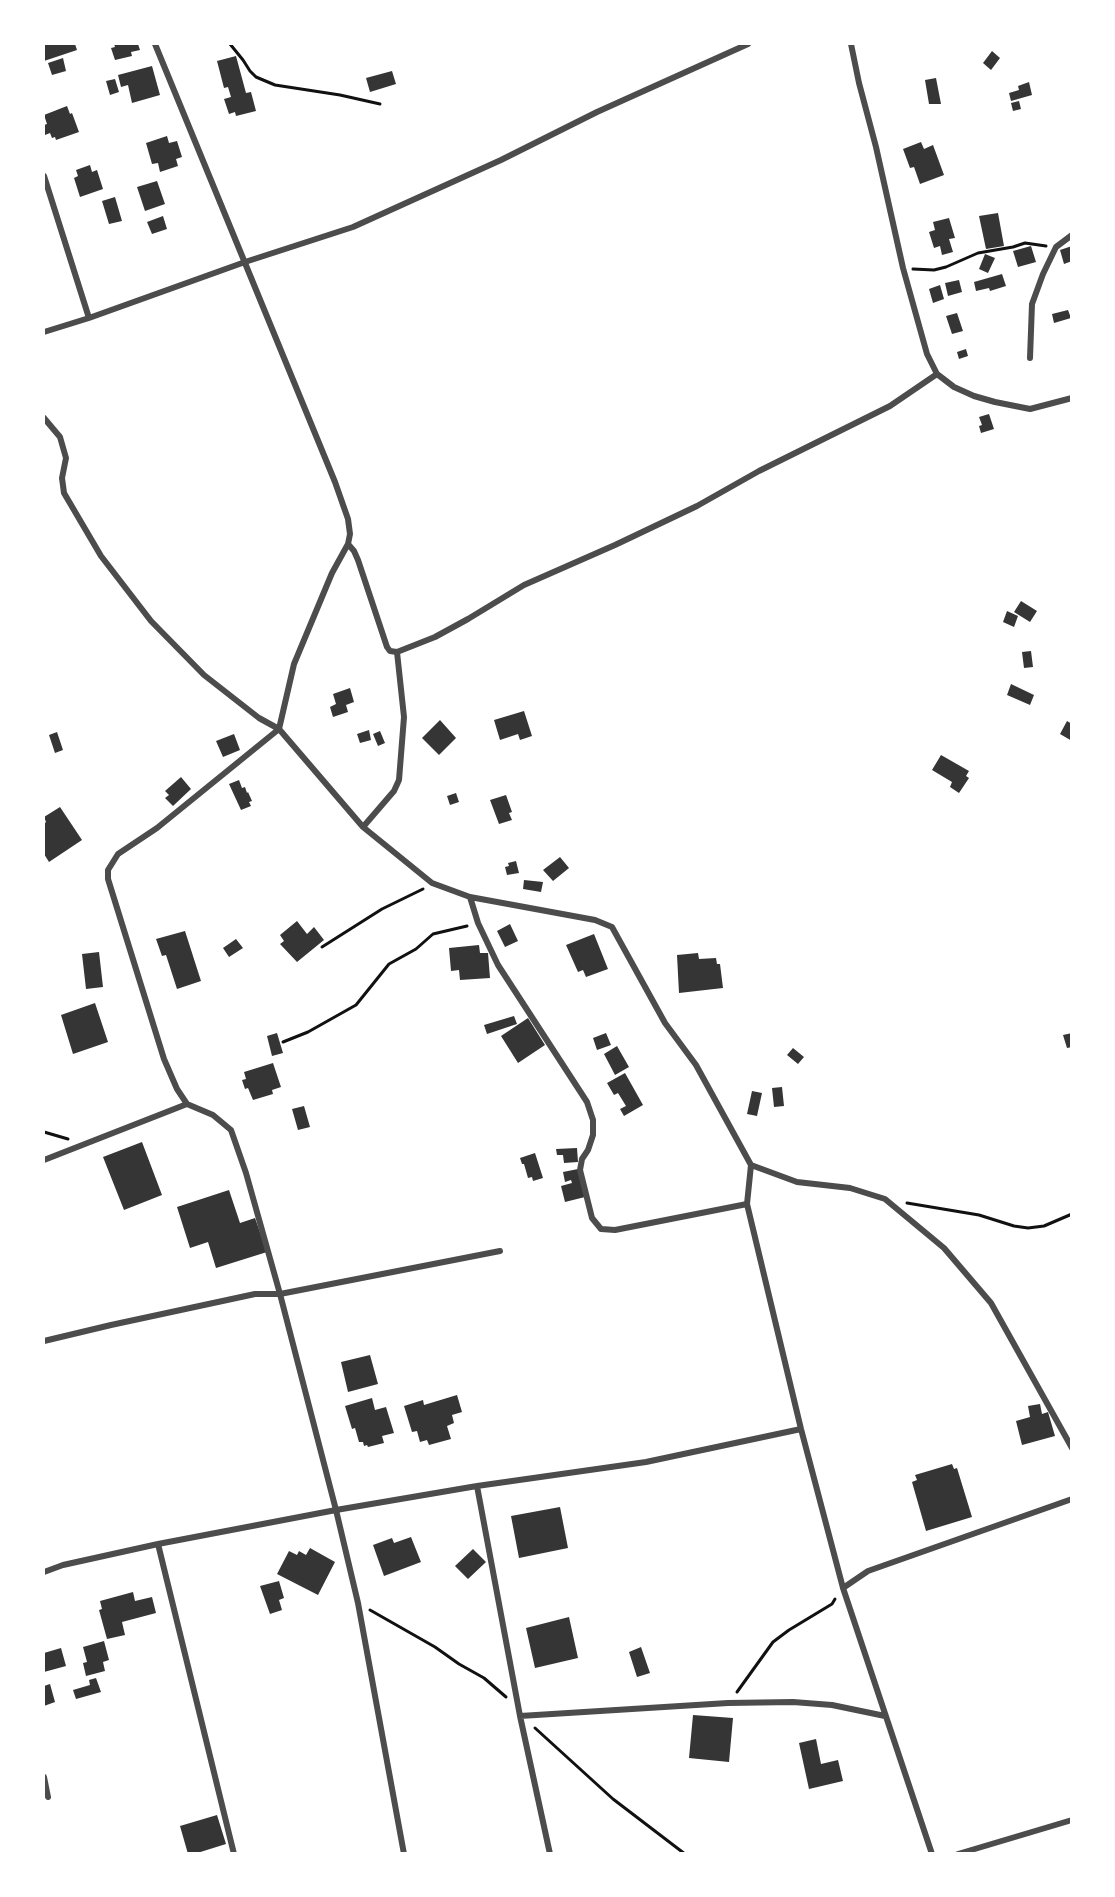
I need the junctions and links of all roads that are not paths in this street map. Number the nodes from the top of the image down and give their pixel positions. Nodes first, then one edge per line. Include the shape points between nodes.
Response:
1 (155, 44) edge
2 (748, 44) edge
3 (851, 44) edge
4 (44, 176) edge
5 (1071, 235) edge
6 (245, 261) junction
7 (89, 318) junction
8 (44, 332) edge
9 (1030, 358) dead end
10 (937, 374) junction
11 (1071, 398) edge
12 (44, 418) edge
13 (348, 544) junction
14 (397, 652) junction
15 (279, 729) junction
16 (363, 827) junction
17 (471, 897) junction
18 (187, 1104) junction
19 (44, 1160) edge
20 (751, 1165) junction
21 (747, 1204) junction
22 (500, 1251) dead end
23 (280, 1294) junction
24 (44, 1341) edge
25 (801, 1429) junction
26 (1071, 1448) edge
27 (477, 1486) junction
28 (1071, 1499) edge
29 (336, 1510) junction
30 (158, 1544) junction
31 (44, 1572) edge
32 (843, 1588) junction
33 (520, 1716) junction
34 (885, 1716) junction
35 (44, 1777) edge
36 (48, 1797) dead end
37 (1071, 1820) edge
38 (234, 1854) edge
39 (404, 1854) edge
40 (550, 1854) edge
41 (932, 1854) edge
42 (958, 1854) edge

1 - 6 street
2 - 6 street via 353,227
3 - 10 street via 903,268 927,354
4 - 7 street
5 - 9 street via 1056,247 1032,304
6 - 7 street
6 - 13 street via 335,482 348,519
7 - 8 street
10 - 11 street via 974,396 1030,409
10 - 14 street via 890,406 697,506 524,585 435,637
12 - 15 street via 60,437 66,458 64,493 100,556 151,621 204,675
13 - 14 street via 358,560 387,647
13 - 15 street via 294,664
14 - 16 street via 404,717 399,780
15 - 16 street
15 - 18 street via 157,828 118,854 108,870 164,1059
16 - 17 street via 432,883
17 - 20 street via 595,920 612,927
17 - 21 street via 478,923 498,965 586,1102 593,1120 593,1135 580,1170 592,1218 601,1229 615,1230
18 - 19 street
18 - 23 street via 213,1115 231,1130
20 - 21 street
20 - 26 street via 797,1182 850,1188 885,1199 944,1248 991,1303
21 - 25 street
22 - 23 street
23 - 24 street via 255,1294
23 - 29 street
25 - 27 street via 646,1462
25 - 32 street
27 - 29 street
27 - 33 street
28 - 32 street via 868,1571
29 - 30 street
29 - 39 street via 360,1615
30 - 31 street
30 - 38 street
32 - 34 street
33 - 34 street via 793,1702
33 - 40 street
34 - 41 street
35 - 36 street
37 - 42 street

